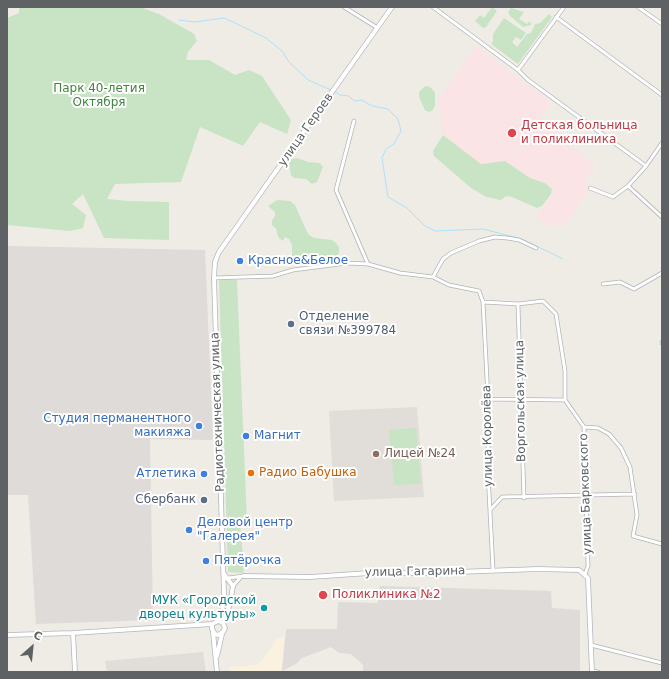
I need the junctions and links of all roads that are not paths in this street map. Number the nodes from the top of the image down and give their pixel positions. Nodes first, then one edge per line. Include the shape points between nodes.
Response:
1 (344, 7) edge
2 (392, 7) edge
3 (433, 7) edge
4 (564, 7) edge
5 (638, 7) edge
6 (556, 18) junction
7 (662, 24) edge
8 (376, 27) junction
9 (518, 70) junction
10 (662, 95) edge
11 (354, 121) dead end
12 (662, 144) edge
13 (646, 166) junction
14 (628, 186) junction
15 (590, 188) dead end
16 (662, 210) edge
17 (659, 214) junction
18 (662, 217) edge
19 (536, 248) dead end
20 (219, 252) joint
21 (368, 264) junction
22 (662, 273) edge
23 (433, 277) junction
24 (214, 278) junction
25 (603, 284) dead end
26 (483, 302) junction
27 (518, 304) junction
28 (488, 399) junction
29 (520, 400) junction
30 (565, 400) junction
31 (584, 427) junction
32 (635, 494) junction
33 (587, 496) junction
34 (524, 498) junction
35 (490, 510) junction
36 (662, 544) edge
37 (493, 570) junction
38 (224, 574) junction
39 (585, 574) junction
40 (244, 576) junction
41 (228, 578) junction
42 (224, 582) junction
43 (233, 586) junction
44 (224, 594) junction
45 (218, 621) junction
46 (223, 623) junction
47 (212, 628) junction
48 (73, 633) junction
49 (222, 634) junction
50 (7, 635) edge
51 (591, 645) junction
52 (216, 659) junction
53 (662, 663) edge
54 (75, 672) edge
55 (217, 672) edge
56 (592, 672) edge
57 (598, 672) edge

1 - 8 street
2 - 8 street, улица Героев
3 - 9 street
4 - 6 street
5 - 7 street
6 - 9 street
6 - 10 street
8 - 20 street, улица Героев
9 - 13 street
11 - 21 street via 336,190
12 - 13 street
13 - 14 street
14 - 15 street via 613,197
14 - 17 street
16 - 17 street
17 - 18 street
19 - 23 street via 519,240 507,238 479,241 443,259
20 - 24 street, Радиотехническая улица via 215,262
21 - 23 street via 400,273
21 - 24 street via 339,264 293,270 273,276
22 - 25 street via 634,288 620,282
23 - 26 street via 449,285 479,291
24 - 38 street, Радиотехническая улица
26 - 27 street
26 - 28 street, улица Королёва
27 - 29 street, Воргольская улица
27 - 30 street via 543,301 556,314 565,372
28 - 29 street
28 - 35 street, улица Королёва
29 - 30 street
29 - 34 street, Воргольская улица
30 - 31 street, улица Барковского
31 - 32 street via 598,428 609,434 620,448 630,467
31 - 33 street, улица Барковского
32 - 33 street
32 - 36 street via 637,515 633,536
33 - 34 street
33 - 39 street, улица Барковского via 588,566
34 - 35 street via 502,497
35 - 37 street, улица Королёва
37 - 39 street, улица Гагарина via 576,570
37 - 40 street, улица Гагарина via 310,577
38 - 41 street
38 - 42 street, Радиотехническая улица
39 - 51 street, улица Барковского via 588,578
40 - 41 street, улица Гагарина
40 - 43 street
41 - 42 street
41 - 43 street
42 - 44 street, Радиотехническая улица
43 - 44 street via 230,596
43 - 46 street
44 - 45 street, Радиотехническая улица via 222,613
45 - 46 street
45 - 47 street
46 - 49 street via 225,630
47 - 48 street via 201,625
47 - 49 street via 218,635
47 - 52 street
48 - 50 street
48 - 54 street
49 - 52 street
51 - 53 street
51 - 56 street, улица Барковского
52 - 55 street
56 - 57 street

